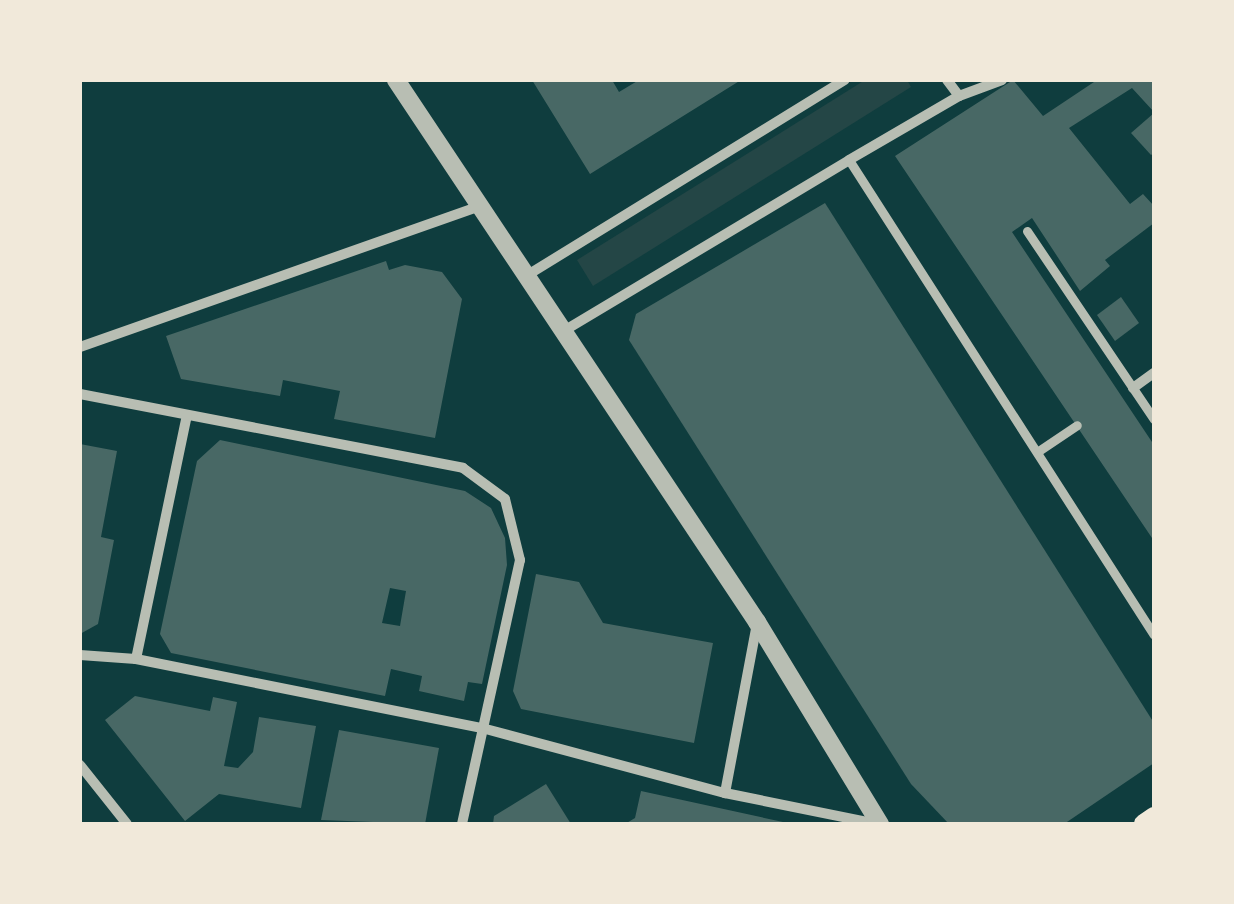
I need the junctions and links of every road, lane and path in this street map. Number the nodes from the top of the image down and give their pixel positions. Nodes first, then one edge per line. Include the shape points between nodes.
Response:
1 (396, 80) edge
2 (844, 80) edge
3 (947, 80) edge
4 (1002, 80) edge
5 (959, 96) junction
6 (848, 160) junction
7 (478, 207) junction
8 (1027, 231) dead end
9 (526, 276) junction
10 (561, 333) junction
11 (80, 347) edge
12 (1154, 373) edge
13 (1133, 388) junction
14 (80, 394) edge
15 (1122, 396) dead end
16 (188, 415) junction
17 (1154, 419) edge
18 (1077, 426) dead end
19 (1037, 452) junction
20 (757, 622) junction
21 (1154, 636) edge
22 (80, 655) edge
23 (136, 659) junction
24 (482, 728) junction
25 (80, 765) edge
26 (724, 793) junction
27 (1154, 817) edge
28 (126, 824) edge
29 (462, 824) edge
30 (878, 824) edge
31 (1144, 824) edge

1 - 7 street
2 - 9 street
3 - 5 street
4 - 5 street
5 - 6 street
6 - 10 street
6 - 19 street
7 - 9 street
7 - 11 street
8 - 13 street
9 - 10 street
10 - 20 street
12 - 13 street
13 - 15 street
13 - 17 street
14 - 16 street
16 - 23 street
16 - 24 street via 462,468 504,500 520,560
18 - 19 street
19 - 21 street
20 - 26 street
20 - 30 street
22 - 23 street
23 - 24 street
24 - 26 street
24 - 29 street
25 - 28 street
26 - 30 street
27 - 31 main road

